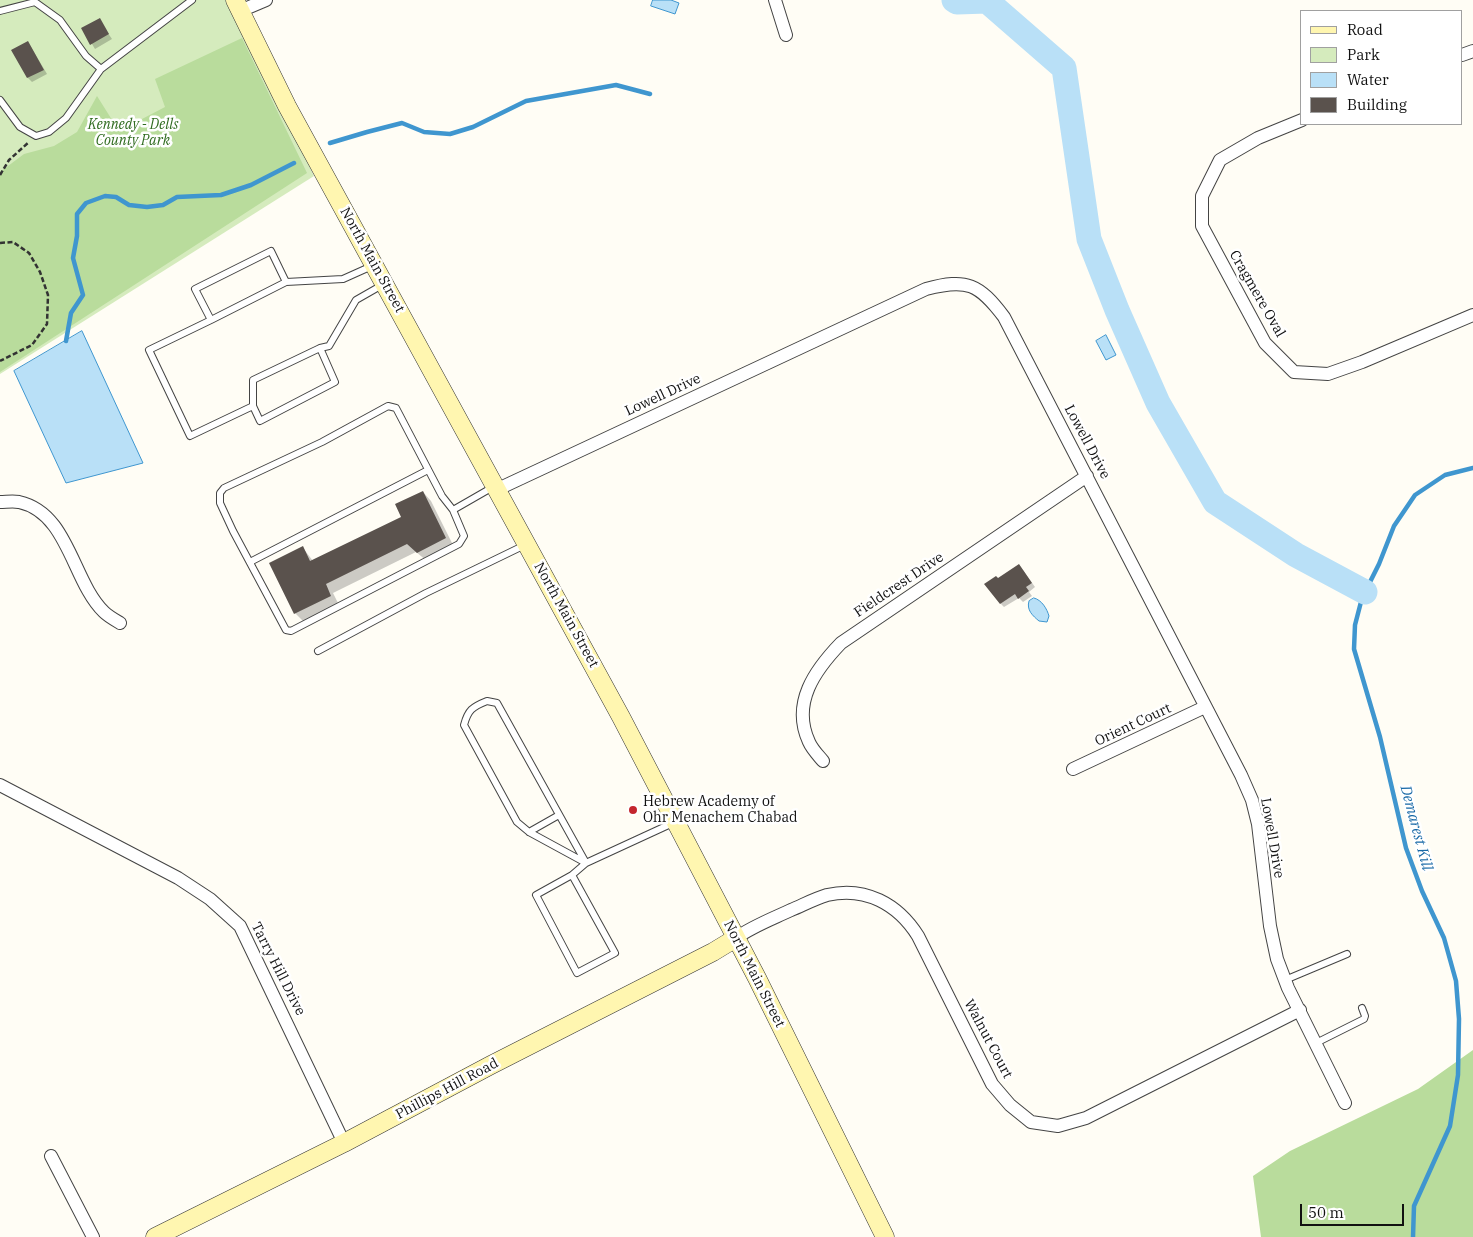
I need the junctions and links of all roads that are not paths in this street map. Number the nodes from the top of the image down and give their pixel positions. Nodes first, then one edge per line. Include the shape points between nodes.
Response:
1 (192, 0) edge
2 (266, 0) edge
3 (775, 0) edge
4 (238, 6) edge
5 (0, 11) edge
6 (786, 35) dead end
7 (101, 69) junction
8 (0, 100) edge
9 (1300, 121) edge
10 (374, 264) junction
11 (286, 282) junction
12 (385, 283) junction
13 (1473, 315) edge
14 (211, 320) junction
15 (320, 348) junction
16 (253, 406) junction
17 (428, 470) junction
18 (1088, 476) junction
19 (497, 487) junction
20 (0, 502) edge
21 (453, 510) junction
22 (526, 544) junction
23 (250, 562) junction
24 (120, 623) dead end
25 (318, 650) dead end
26 (1206, 707) junction
27 (823, 761) dead end
28 (1073, 769) dead end
29 (0, 785) edge
30 (559, 815) junction
31 (676, 822) junction
32 (530, 832) junction
33 (586, 863) junction
34 (572, 875) junction
35 (736, 938) junction
36 (1347, 954) dead end
37 (1285, 980) junction
38 (1362, 1008) dead end
39 (1300, 1010) junction
40 (1316, 1043) junction
41 (1345, 1103) dead end
42 (344, 1143) junction
43 (51, 1156) dead end
44 (179, 1232) edge
45 (93, 1237) edge
46 (155, 1237) edge
47 (885, 1237) edge

1 - 7 lane
2 - 4 street
3 - 6 street
4 - 10 street, North Main Street via 287,106
5 - 7 lane via 35,2 60,20 86,56
7 - 8 lane via 66,118 49,132 36,136 20,127
9 - 13 street, Cragmere Oval via 1258,138 1220,160 1202,196 1202,226 1265,343 1294,372 1328,374
10 - 11 lane via 343,279
10 - 12 street, North Main Street
11 - 14 lane
11 - 14 lane via 271,251 204,284 196,289
12 - 15 lane via 356,300 329,346
12 - 19 street, North Main Street
14 - 16 lane via 149,350 190,436
15 - 16 lane via 253,380
15 - 16 lane via 335,382 260,421
17 - 21 lane
17 - 23 lane
17 - 23 lane via 396,408 388,406 322,442 224,488 220,493 220,503
18 - 19 street, Lowell Drive via 1004,317 990,298 971,286 948,283 926,289
18 - 26 street, Lowell Drive
18 - 27 street, Fieldcrest Drive via 841,643 829,655 810,684 802,710 803,726 810,744
19 - 21 lane
19 - 22 street, North Main Street
20 - 24 street via 19,502 37,509 54,524 93,596 104,612
21 - 23 lane via 464,536 459,544 291,630 286,630
22 - 25 lane
22 - 31 street, North Main Street
26 - 28 street, Orient Court
26 - 37 street, Lowell Drive via 1252,800 1258,824 1270,926
29 - 42 street, Tarry Hill Drive via 178,878 210,899 240,926
30 - 32 lane
30 - 32 lane via 497,703 487,701 474,706 464,725 517,822
30 - 33 lane
31 - 33 lane
31 - 35 street, North Main Street
32 - 33 lane
33 - 34 lane
34 - 34 lane via 615,953 577,973 536,895
35 - 39 street, Walnut Court via 758,924 826,896 858,893 889,905 906,919 918,936 992,1084 1010,1106 1032,1122 1058,1126 1086,1118
35 - 42 street, Phillips Hill Road
35 - 47 street, North Main Street
36 - 37 lane
37 - 39 street, Lowell Drive
38 - 40 lane via 1364,1019
39 - 40 street, Lowell Drive
40 - 41 street, Lowell Drive
42 - 44 street, Phillips Hill Road
43 - 45 street
44 - 46 street, Phillips Hill Road

